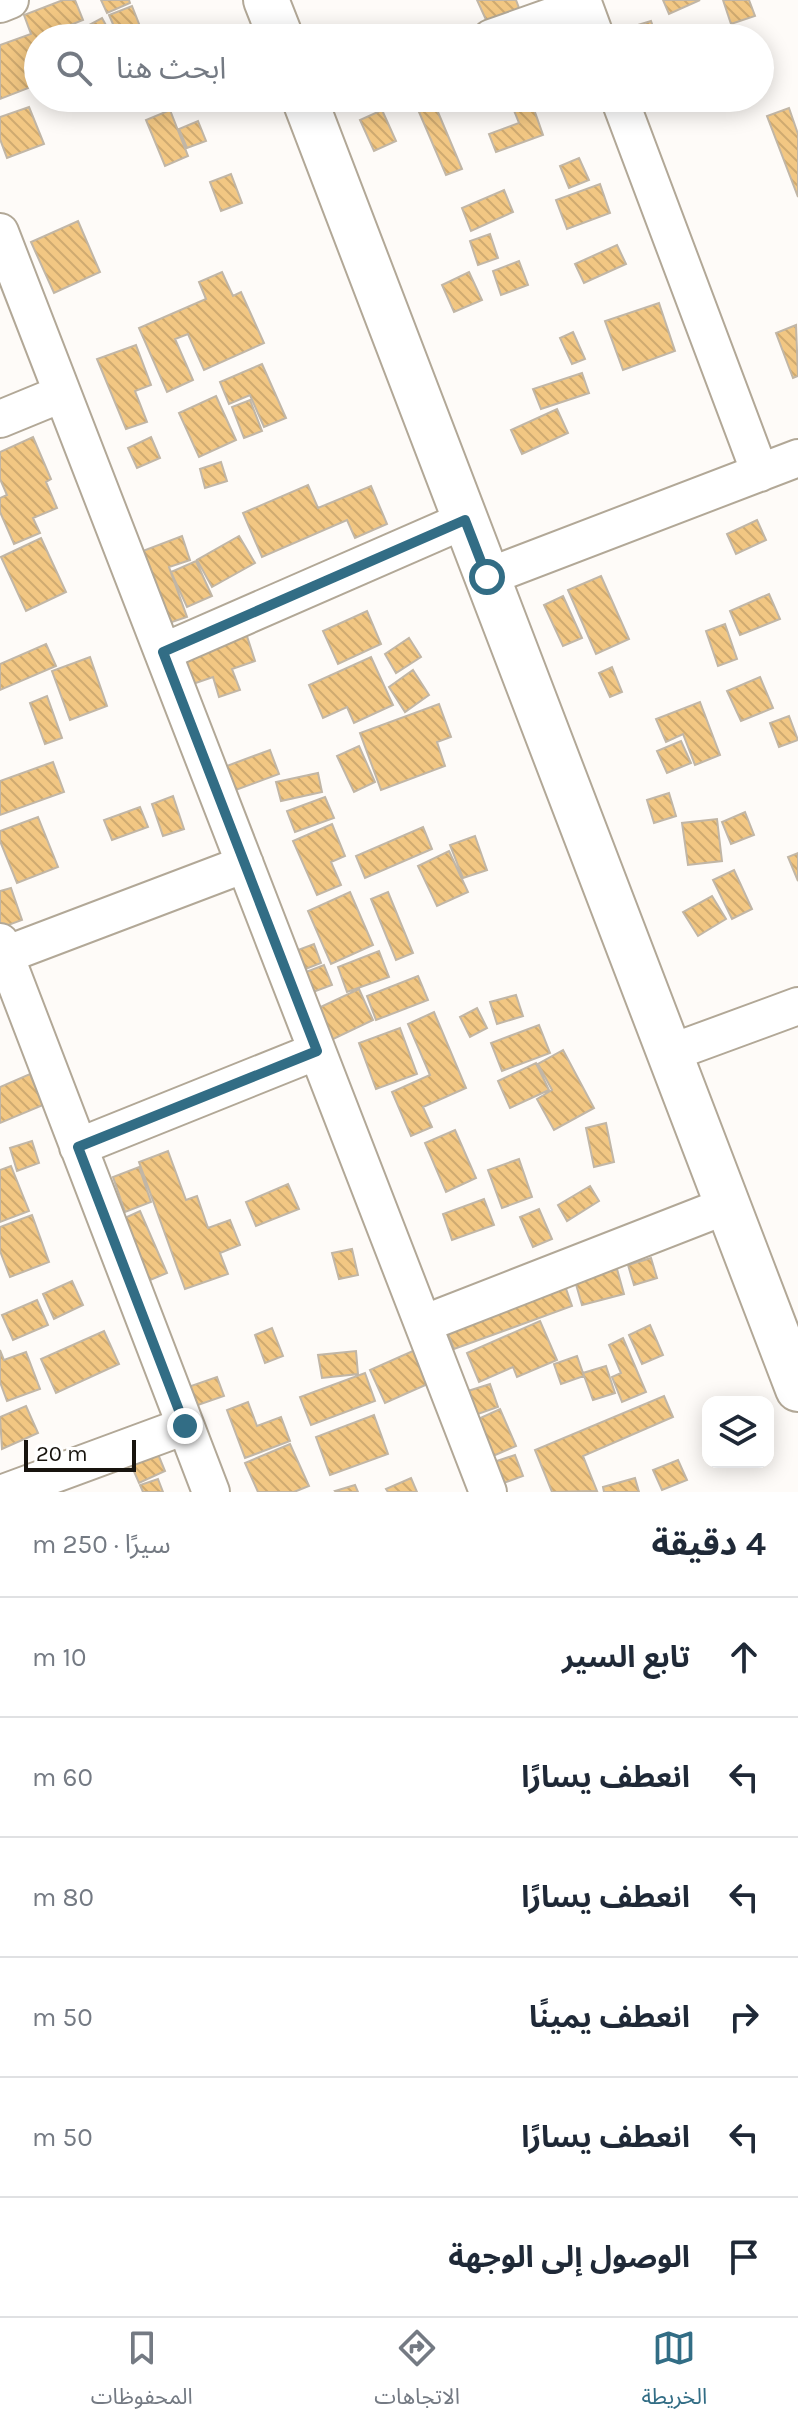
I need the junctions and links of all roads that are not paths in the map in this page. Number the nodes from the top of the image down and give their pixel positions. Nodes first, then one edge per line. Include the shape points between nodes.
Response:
1 (10, 0) edge
2 (266, 0) edge
3 (0, 4) edge
4 (588, 14) edge
5 (275, 24) edge
6 (548, 24) edge
7 (314, 112) edge
8 (624, 112) edge
9 (0, 232) edge
10 (61, 394) junction
11 (0, 419) edge
12 (797, 461) edge
13 (760, 473) junction
14 (465, 520) junction
15 (487, 577) junction
16 (163, 652) junction
17 (245, 864) junction
18 (2, 948) edge
19 (798, 1006) edge
20 (317, 1051) junction
21 (670, 1053) junction
22 (78, 1147) junction
23 (728, 1205) junction
24 (423, 1324) junction
25 (798, 1389) edge
26 (185, 1426) junction
27 (6, 1492) edge
28 (211, 1492) edge
29 (488, 1492) edge

1 - 3 street
2 - 5 street
4 - 6 street
7 - 14 street
8 - 13 street
9 - 10 street
10 - 11 street
10 - 16 street
12 - 13 street
13 - 15 street
14 - 15 street
14 - 16 street
15 - 21 street
16 - 17 street
17 - 18 street
17 - 20 street
18 - 22 street
19 - 21 street
20 - 22 street
20 - 24 street
21 - 23 street
22 - 26 street
23 - 24 street
23 - 25 street
24 - 29 street
26 - 27 street
26 - 28 street

